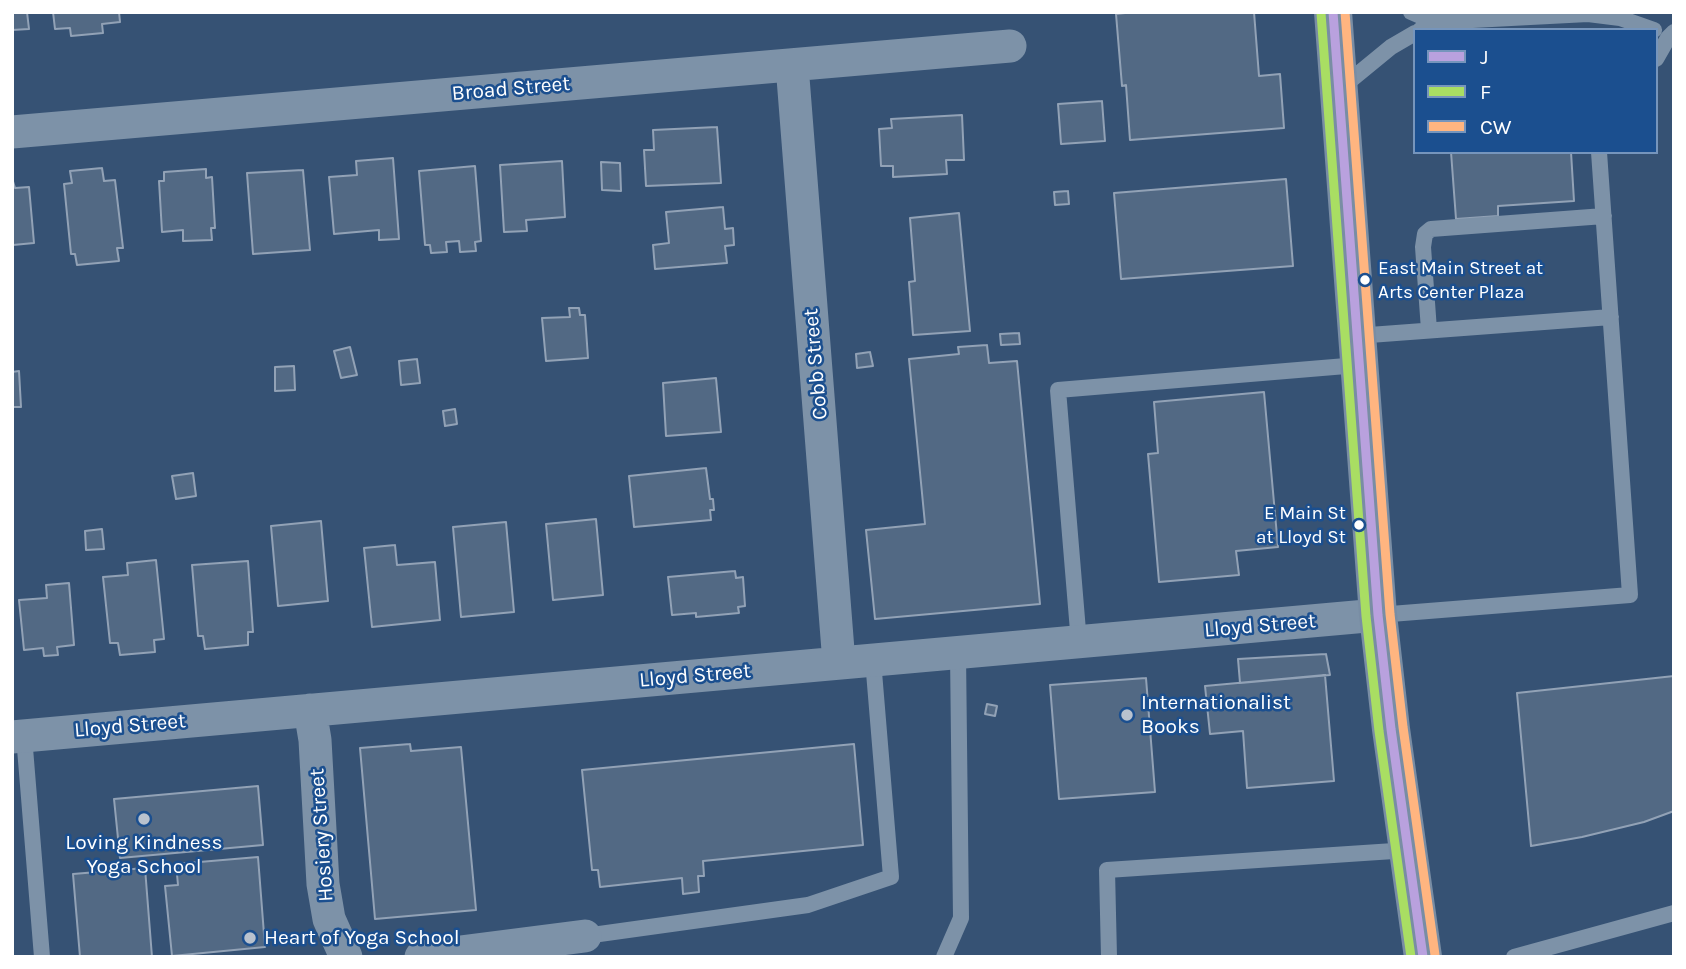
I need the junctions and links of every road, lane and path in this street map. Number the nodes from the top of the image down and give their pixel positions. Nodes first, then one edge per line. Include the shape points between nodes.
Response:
1 (1333, 12) edge
2 (1411, 12) edge
3 (1596, 18) edge
4 (1427, 26) edge
5 (1639, 28) edge
6 (1413, 34) edge
7 (1665, 34) edge
8 (1010, 46) dead end
9 (1658, 53) edge
10 (792, 65) junction
11 (1339, 90) junction
12 (12, 132) edge
13 (1602, 157) edge
14 (1604, 216) junction
15 (1611, 317) junction
16 (1429, 330) junction
17 (1357, 351) junction
18 (1378, 615) junction
19 (1079, 642) junction
20 (958, 653) junction
21 (873, 660) junction
22 (839, 663) junction
23 (310, 710) junction
24 (18, 736) edge
25 (1409, 850) junction
26 (1674, 913) edge
27 (585, 936) joint
28 (41, 957) edge
29 (346, 957) edge
30 (423, 957) edge
31 (943, 957) edge
32 (1109, 957) edge
33 (1423, 957) edge
34 (1514, 957) edge

1 - 11 main road
2 - 4 lane
3 - 4 lane
3 - 5 lane
6 - 11 lane
7 - 9 lane
8 - 10 street, Broad Street
10 - 12 street, Broad Street
10 - 22 street, Cobb Street
11 - 17 main road
13 - 14 lane
14 - 15 lane
14 - 16 lane via 1431,229 1423,247
15 - 16 lane
15 - 18 lane via 1630,595
16 - 17 lane
17 - 18 main road
17 - 19 lane via 1058,390
18 - 19 street, Lloyd Street
18 - 25 main road
19 - 20 street, Lloyd Street
20 - 21 street, Lloyd Street
20 - 31 lane via 961,918
21 - 22 street, Lloyd Street
21 - 27 lane via 891,877 808,905
22 - 23 street, Lloyd Street
23 - 24 street, Lloyd Street
23 - 29 street, Hosiery Street via 323,884 329,919
24 - 28 lane
25 - 32 lane via 1107,870
25 - 33 main road
26 - 34 lane
27 - 30 street

